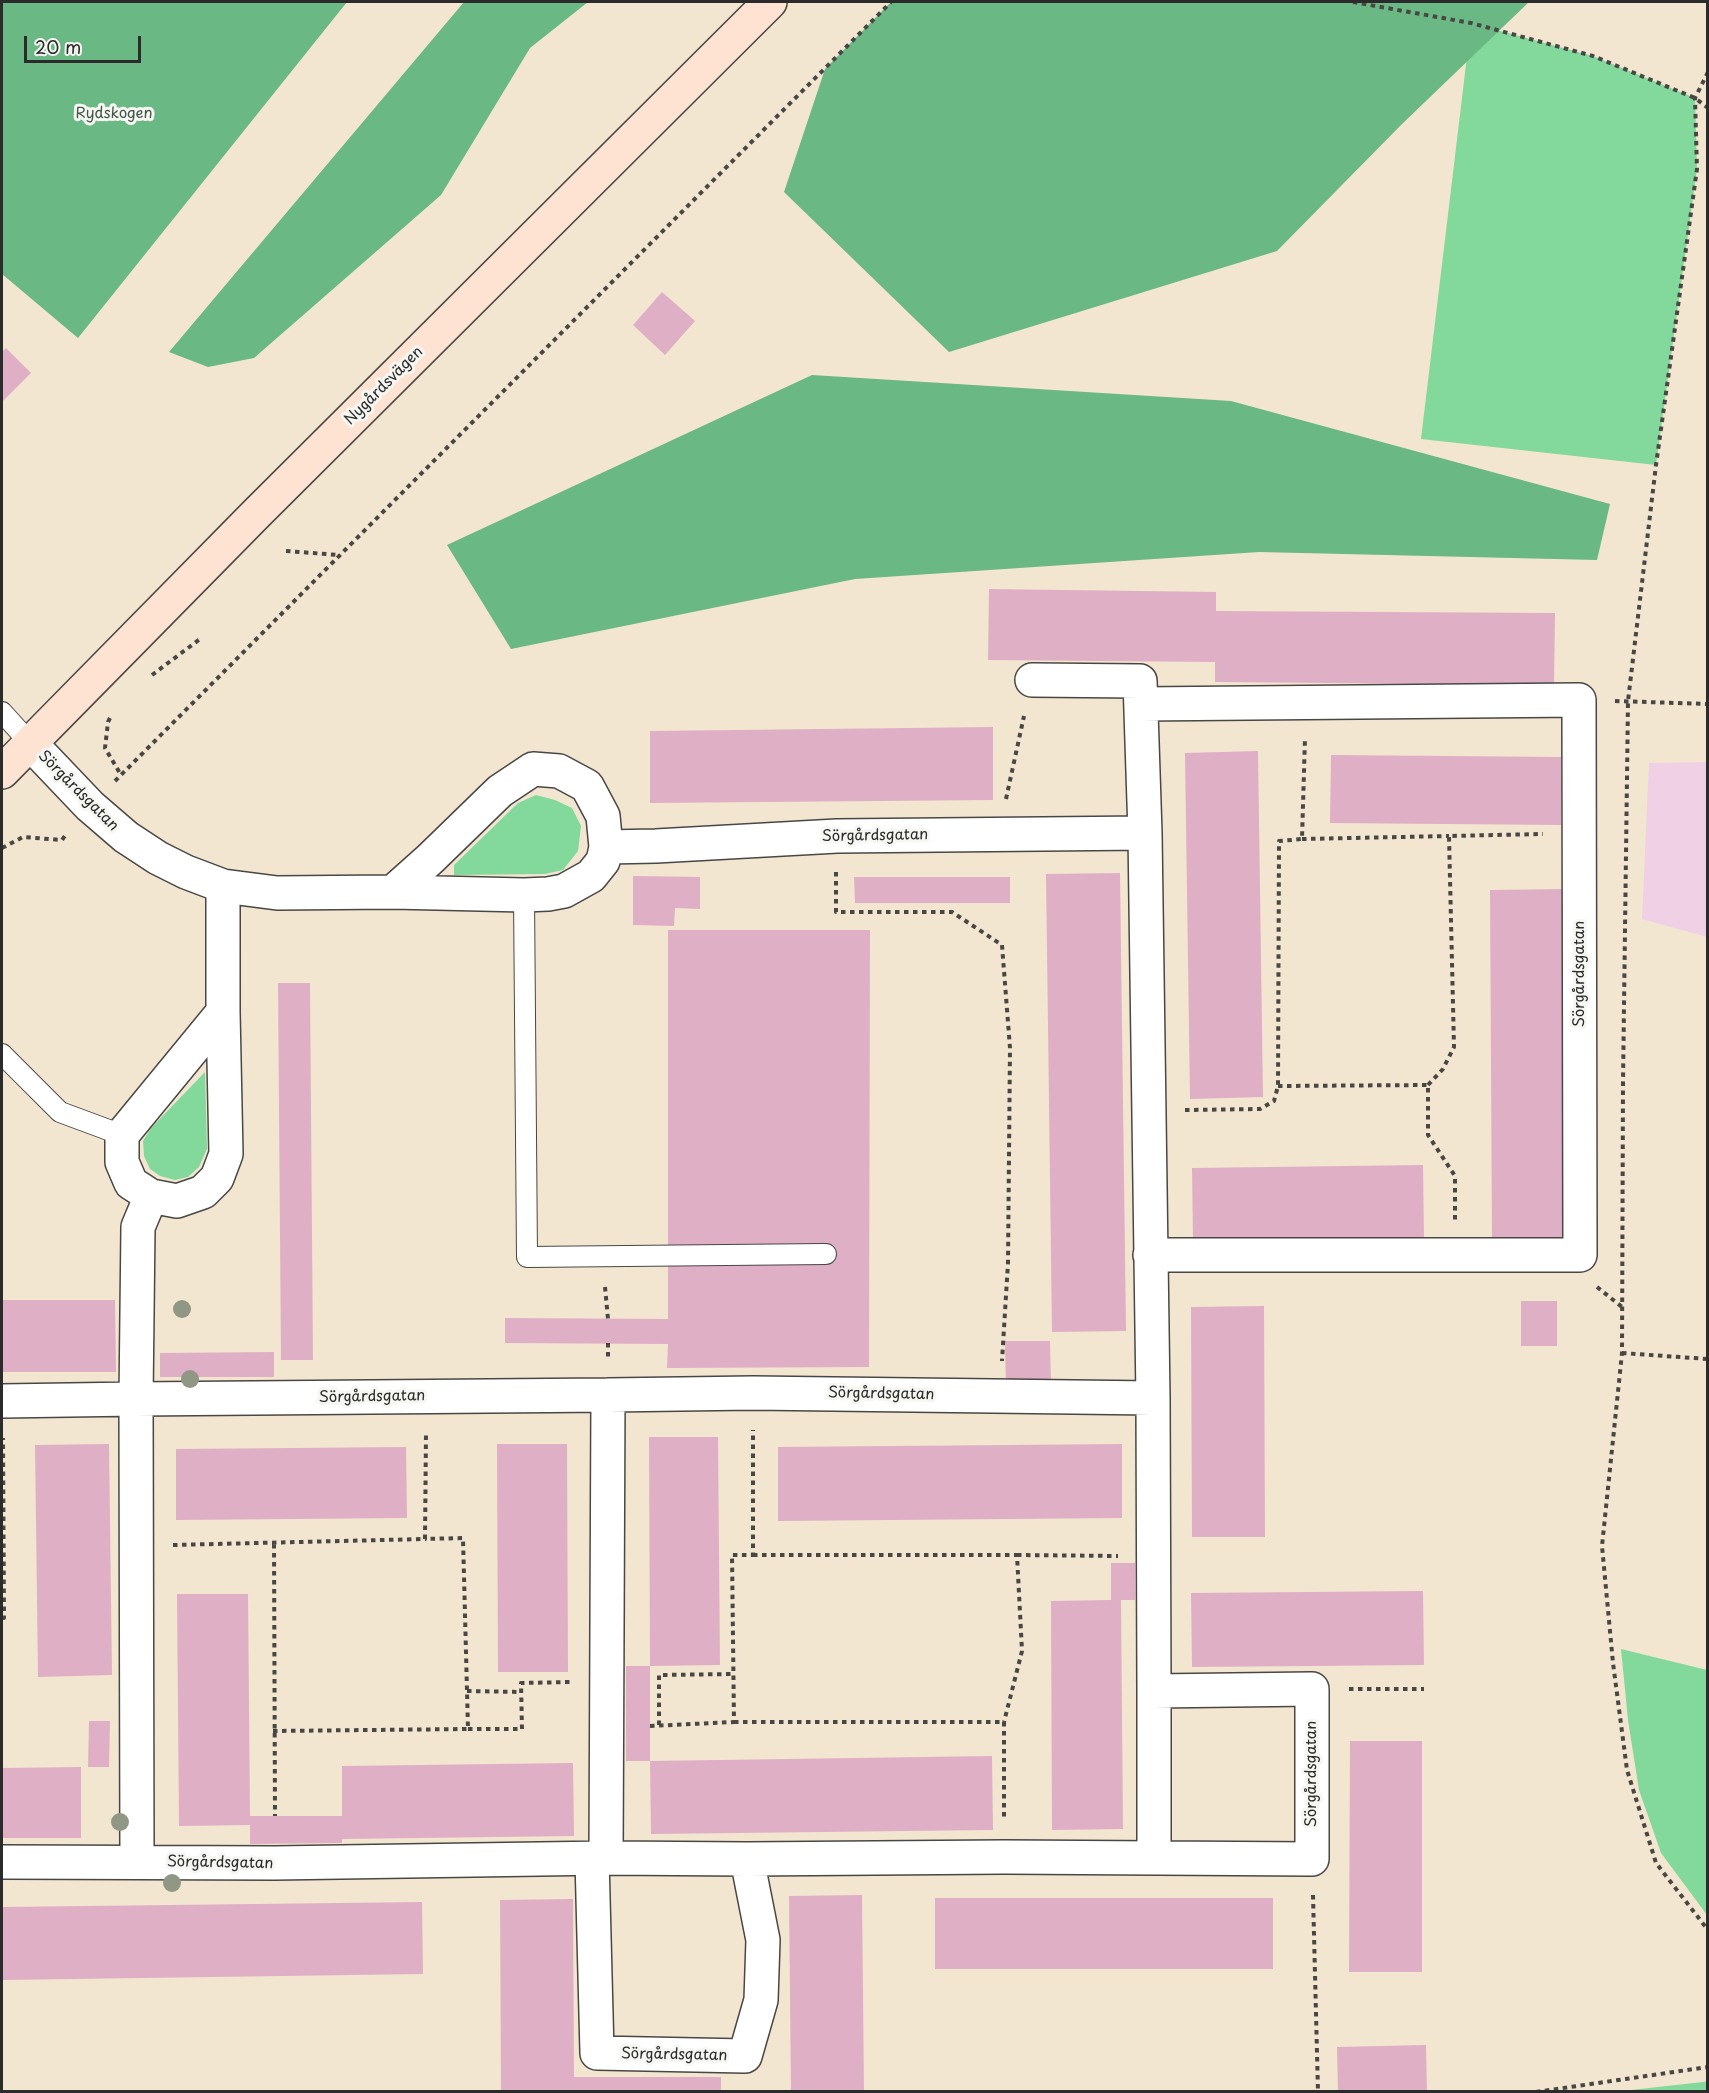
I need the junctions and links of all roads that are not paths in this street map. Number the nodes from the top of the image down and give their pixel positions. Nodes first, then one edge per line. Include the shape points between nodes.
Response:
1 (770, 2) edge
2 (1032, 680) road end
3 (1141, 704) junction
4 (2, 712) edge
5 (30, 743) junction
6 (2, 772) edge
7 (1144, 833) junction
8 (606, 847) junction
9 (223, 886) junction
10 (393, 892) junction
11 (524, 895) junction
12 (223, 1012) junction
13 (2, 1054) edge
14 (122, 1134) junction
15 (151, 1196) junction
16 (826, 1254) dead end
17 (1150, 1255) junction
18 (608, 1395) junction
19 (1153, 1398) junction
20 (136, 1399) junction
21 (2, 1401) edge
22 (1154, 1691) junction
23 (1154, 1857) junction
24 (599, 1859) junction
25 (747, 1859) junction
26 (2, 1862) edge
27 (137, 1862) junction

1 - 5 street, Nygårdsvägen
2 - 3 street via 1140,681
3 - 7 street
3 - 17 street, Sörgårdsgatan via 1579,700 1580,1255
4 - 5 lane
5 - 6 street, Nygårdsvägen
5 - 9 street, Sörgårdsgatan via 90,806 126,837 158,858
7 - 8 street, Sörgårdsgatan via 837,836
7 - 17 street
8 - 10 street via 603,816 587,786 559,771 533,769 500,791
8 - 11 street, Sörgårdsgatan via 603,861 578,884 564,891
9 - 10 street, Sörgårdsgatan via 277,893
9 - 12 street
10 - 11 street, Sörgårdsgatan
11 - 16 lane via 527,1257
12 - 14 street
12 - 15 street via 226,1154 217,1178 203,1192 177,1201
13 - 14 lane via 60,1112
14 - 15 street via 122,1162 131,1183
15 - 20 street via 138,1227
17 - 19 street
18 - 19 street, Sörgårdsgatan
18 - 20 street, Sörgårdsgatan
18 - 24 street, Sörgårdsgatan via 607,1682
19 - 22 street
20 - 21 street, Sörgårdsgatan
20 - 27 street
22 - 23 street
22 - 23 street, Sörgårdsgatan via 1312,1689 1311,1858
23 - 25 street, Sörgårdsgatan
24 - 25 street, Sörgårdsgatan
24 - 25 street, Sörgårdsgatan via 597,2054 745,2056 761,2000 763,1940
24 - 27 street, Sörgårdsgatan
26 - 27 street, Sörgårdsgatan

